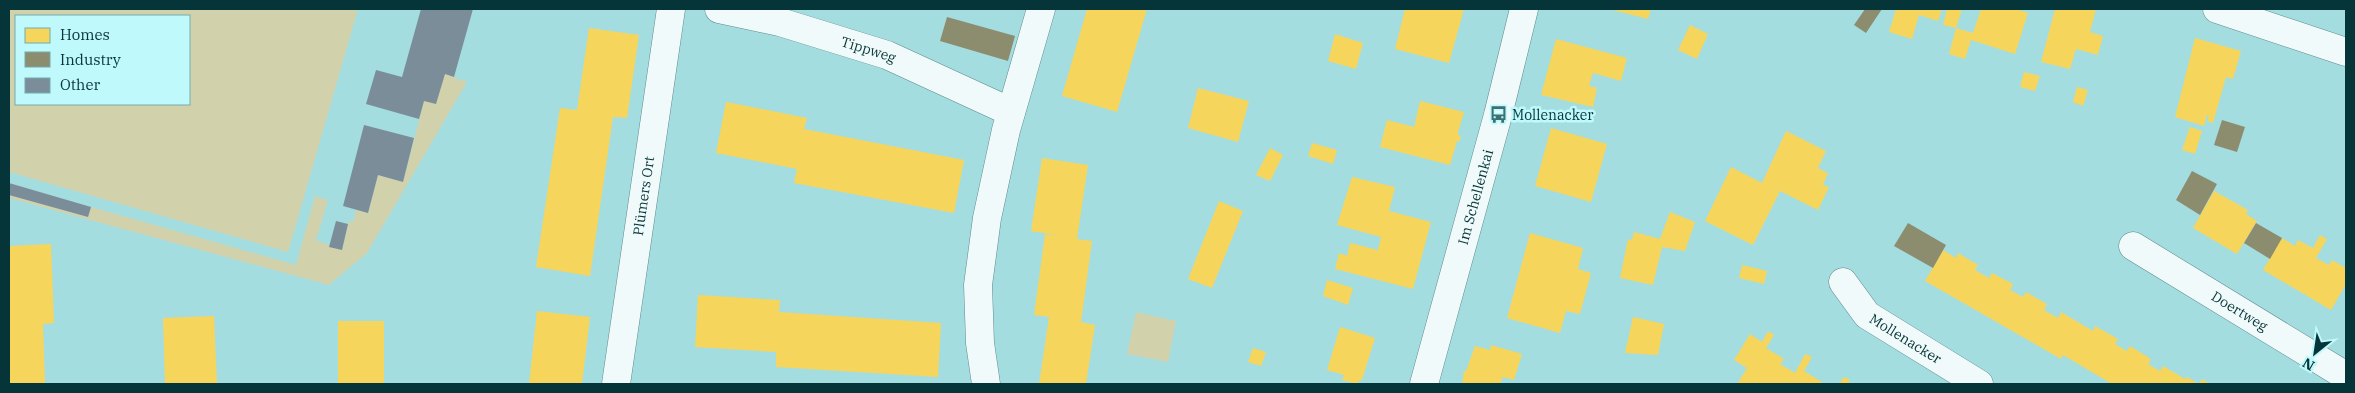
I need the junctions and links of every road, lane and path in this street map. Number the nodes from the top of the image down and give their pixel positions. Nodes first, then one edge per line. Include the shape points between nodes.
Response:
1 (671, 9) edge
2 (719, 9) edge
3 (1040, 9) edge
4 (1524, 9) edge
5 (2217, 9) edge
6 (2346, 52) edge
7 (1011, 112) junction
8 (2133, 246) dead end
9 (1843, 282) dead end
10 (2346, 376) edge
11 (616, 384) edge
12 (986, 384) edge
13 (1424, 384) edge
14 (1979, 384) edge

1 - 11 street, Plümers Ort
2 - 7 street, Tippweg via 780,22 887,55
3 - 7 street
4 - 13 street, Im Schellenkai
5 - 6 street
7 - 12 street via 987,218 978,284 980,344
8 - 10 street, Doertweg
9 - 14 street, Mollenacker via 1866,315

